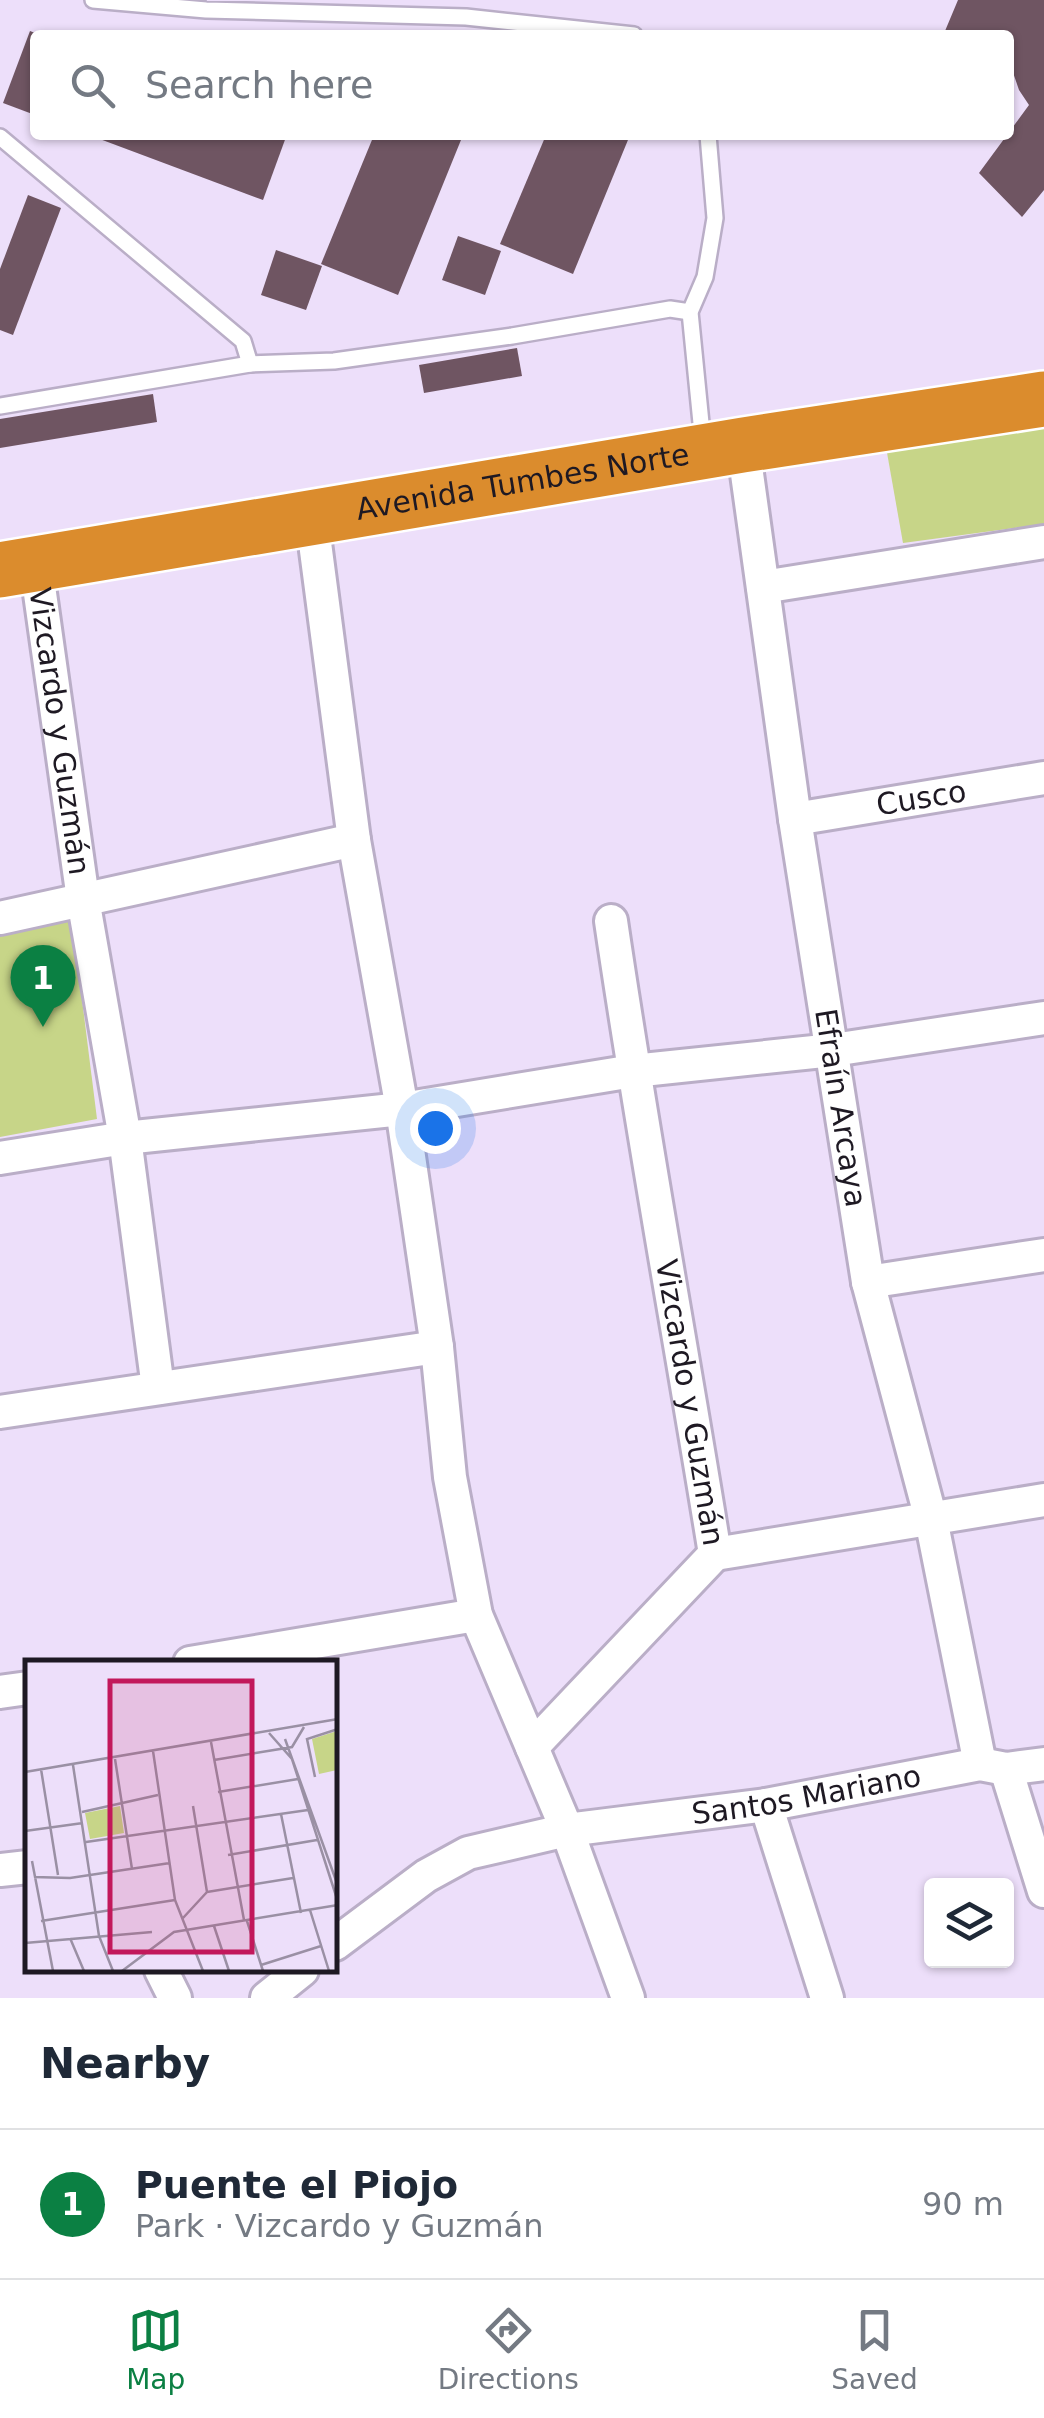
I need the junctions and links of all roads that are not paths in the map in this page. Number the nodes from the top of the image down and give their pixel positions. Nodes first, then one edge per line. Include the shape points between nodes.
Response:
1 (94, 0) edge
2 (175, 4) edge
3 (586, 30) edge
4 (0, 137) edge
5 (708, 140) edge
6 (690, 312) junction
7 (250, 364) junction
8 (1044, 372) edge
9 (1044, 399) edge
10 (0, 406) edge
11 (722, 434) junction
12 (312, 520) junction
13 (1044, 542) edge
14 (12, 556) edge
15 (763, 587) junction
16 (1044, 778) edge
17 (796, 819) junction
18 (354, 840) junction
19 (83, 899) junction
20 (0, 918) edge
21 (611, 922) dead end
22 (1044, 1018) edge
23 (833, 1050) junction
24 (633, 1071) junction
25 (402, 1109) junction
26 (125, 1138) junction
27 (0, 1158) edge
28 (1044, 1255) edge
29 (868, 1282) junction
30 (436, 1347) junction
31 (158, 1388) junction
32 (0, 1412) edge
33 (1044, 1500) edge
34 (931, 1519) junction
35 (714, 1554) junction
36 (476, 1615) junction
37 (208, 1660) edge
38 (25, 1688) edge
39 (0, 1692) edge
40 (532, 1746) junction
41 (1044, 1764) edge
42 (993, 1767) junction
43 (766, 1805) junction
44 (568, 1830) junction
45 (25, 1867) edge
46 (0, 1870) edge
47 (1044, 1891) edge
48 (338, 1942) edge
49 (162, 1973) edge
50 (298, 1973) edge
51 (175, 1998) edge
52 (267, 1998) edge
53 (628, 1998) edge
54 (827, 1998) edge

1 - 2 lane
2 - 3 lane via 450,16
4 - 7 lane via 243,342
5 - 6 lane via 715,218 705,277
6 - 7 lane via 670,309 334,361
6 - 11 lane
7 - 10 lane
8 - 11 highway, Avenida Tumbes Norte
9 - 11 highway, Avenida Tumbes Norte
11 - 12 highway, Avenida Tumbes Norte
11 - 14 highway, Avenida Tumbes Norte
11 - 15 street, Efraín Arcaya
12 - 14 highway, Avenida Tumbes Norte
12 - 18 street
13 - 15 street
14 - 19 street, Vizcardo y Guzmán
15 - 17 street, Efraín Arcaya
16 - 17 street, Cusco
17 - 23 street, Efraín Arcaya
18 - 19 street, Vizcardo y Guzmán
18 - 25 street
19 - 20 street, Vizcardo y Guzmán
19 - 26 street, Vizcardo y Guzmán
21 - 24 street, Vizcardo y Guzmán
22 - 23 street
23 - 24 street
23 - 29 street, Efraín Arcaya
24 - 25 street
24 - 35 street, Vizcardo y Guzmán
25 - 26 street
25 - 30 street
26 - 27 street
26 - 31 street, Vizcardo y Guzmán
28 - 29 street
29 - 34 street, Efraín Arcaya
30 - 31 street
30 - 36 street via 450,1477
31 - 32 street
33 - 34 street, Vizcardo y Guzmán
34 - 35 street, Vizcardo y Guzmán
34 - 42 street, Efraín Arcaya
35 - 40 street
36 - 37 street
36 - 40 street
38 - 39 street
40 - 44 street
41 - 42 street, Santos Mariano
42 - 43 street, Santos Mariano
42 - 47 street, Efraín Arcaya
43 - 44 street, Santos Mariano
43 - 54 street
44 - 48 street, Santos Mariano via 468,1853
44 - 53 street
45 - 46 street
49 - 51 street
50 - 52 street

